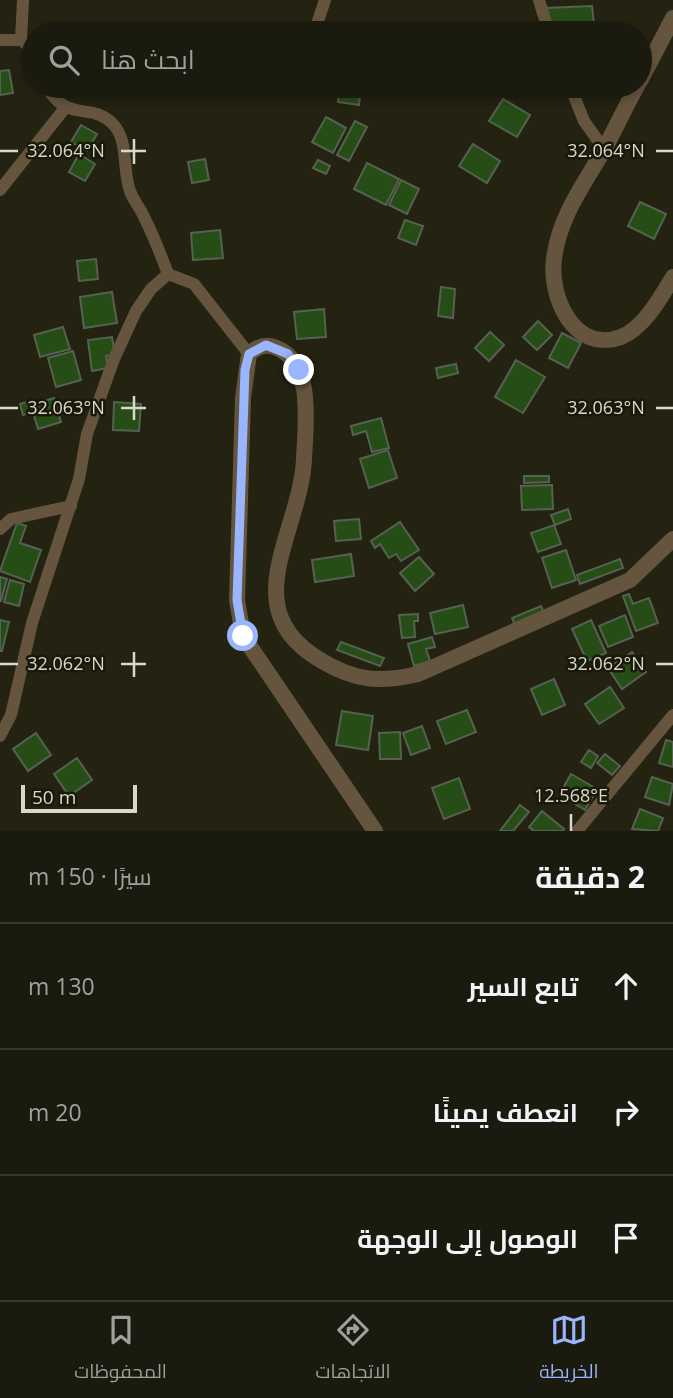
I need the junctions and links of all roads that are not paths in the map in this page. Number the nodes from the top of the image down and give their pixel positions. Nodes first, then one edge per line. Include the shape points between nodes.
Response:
1 (23, 0) edge
2 (325, 0) edge
3 (539, 0) edge
4 (673, 18) edge
5 (22, 21) edge
6 (318, 21) edge
7 (545, 21) edge
8 (0, 40) edge
9 (21, 40) edge
10 (652, 58) edge
11 (53, 98) edge
12 (575, 98) edge
13 (631, 98) edge
14 (65, 108) junction
15 (604, 149) junction
16 (0, 190) edge
17 (168, 274) junction
18 (673, 277) edge
19 (249, 354) junction
20 (71, 506) junction
21 (0, 529) edge
22 (673, 539) edge
23 (673, 715) edge
24 (0, 736) edge
25 (375, 831) edge
26 (577, 831) edge

1 - 5 street
2 - 6 street
3 - 7 street
4 - 10 street
8 - 9 street
11 - 14 street
12 - 15 street
13 - 15 street
14 - 16 street
14 - 17 street via 100,116 122,137 130,192
15 - 18 street via 580,186 561,229 553,285 562,313 578,331 602,340 622,337 644,319
17 - 19 street via 194,284
17 - 20 street via 150,289 136,311 114,359 88,435
19 - 22 street via 266,345 277,348 294,360 302,382 304,462 275,577 274,600 280,619 294,638 341,673 365,680 418,674 630,580
19 - 25 street via 244,384 237,600 243,636
20 - 21 street via 10,519
20 - 24 street via 32,623 11,715
23 - 26 street

